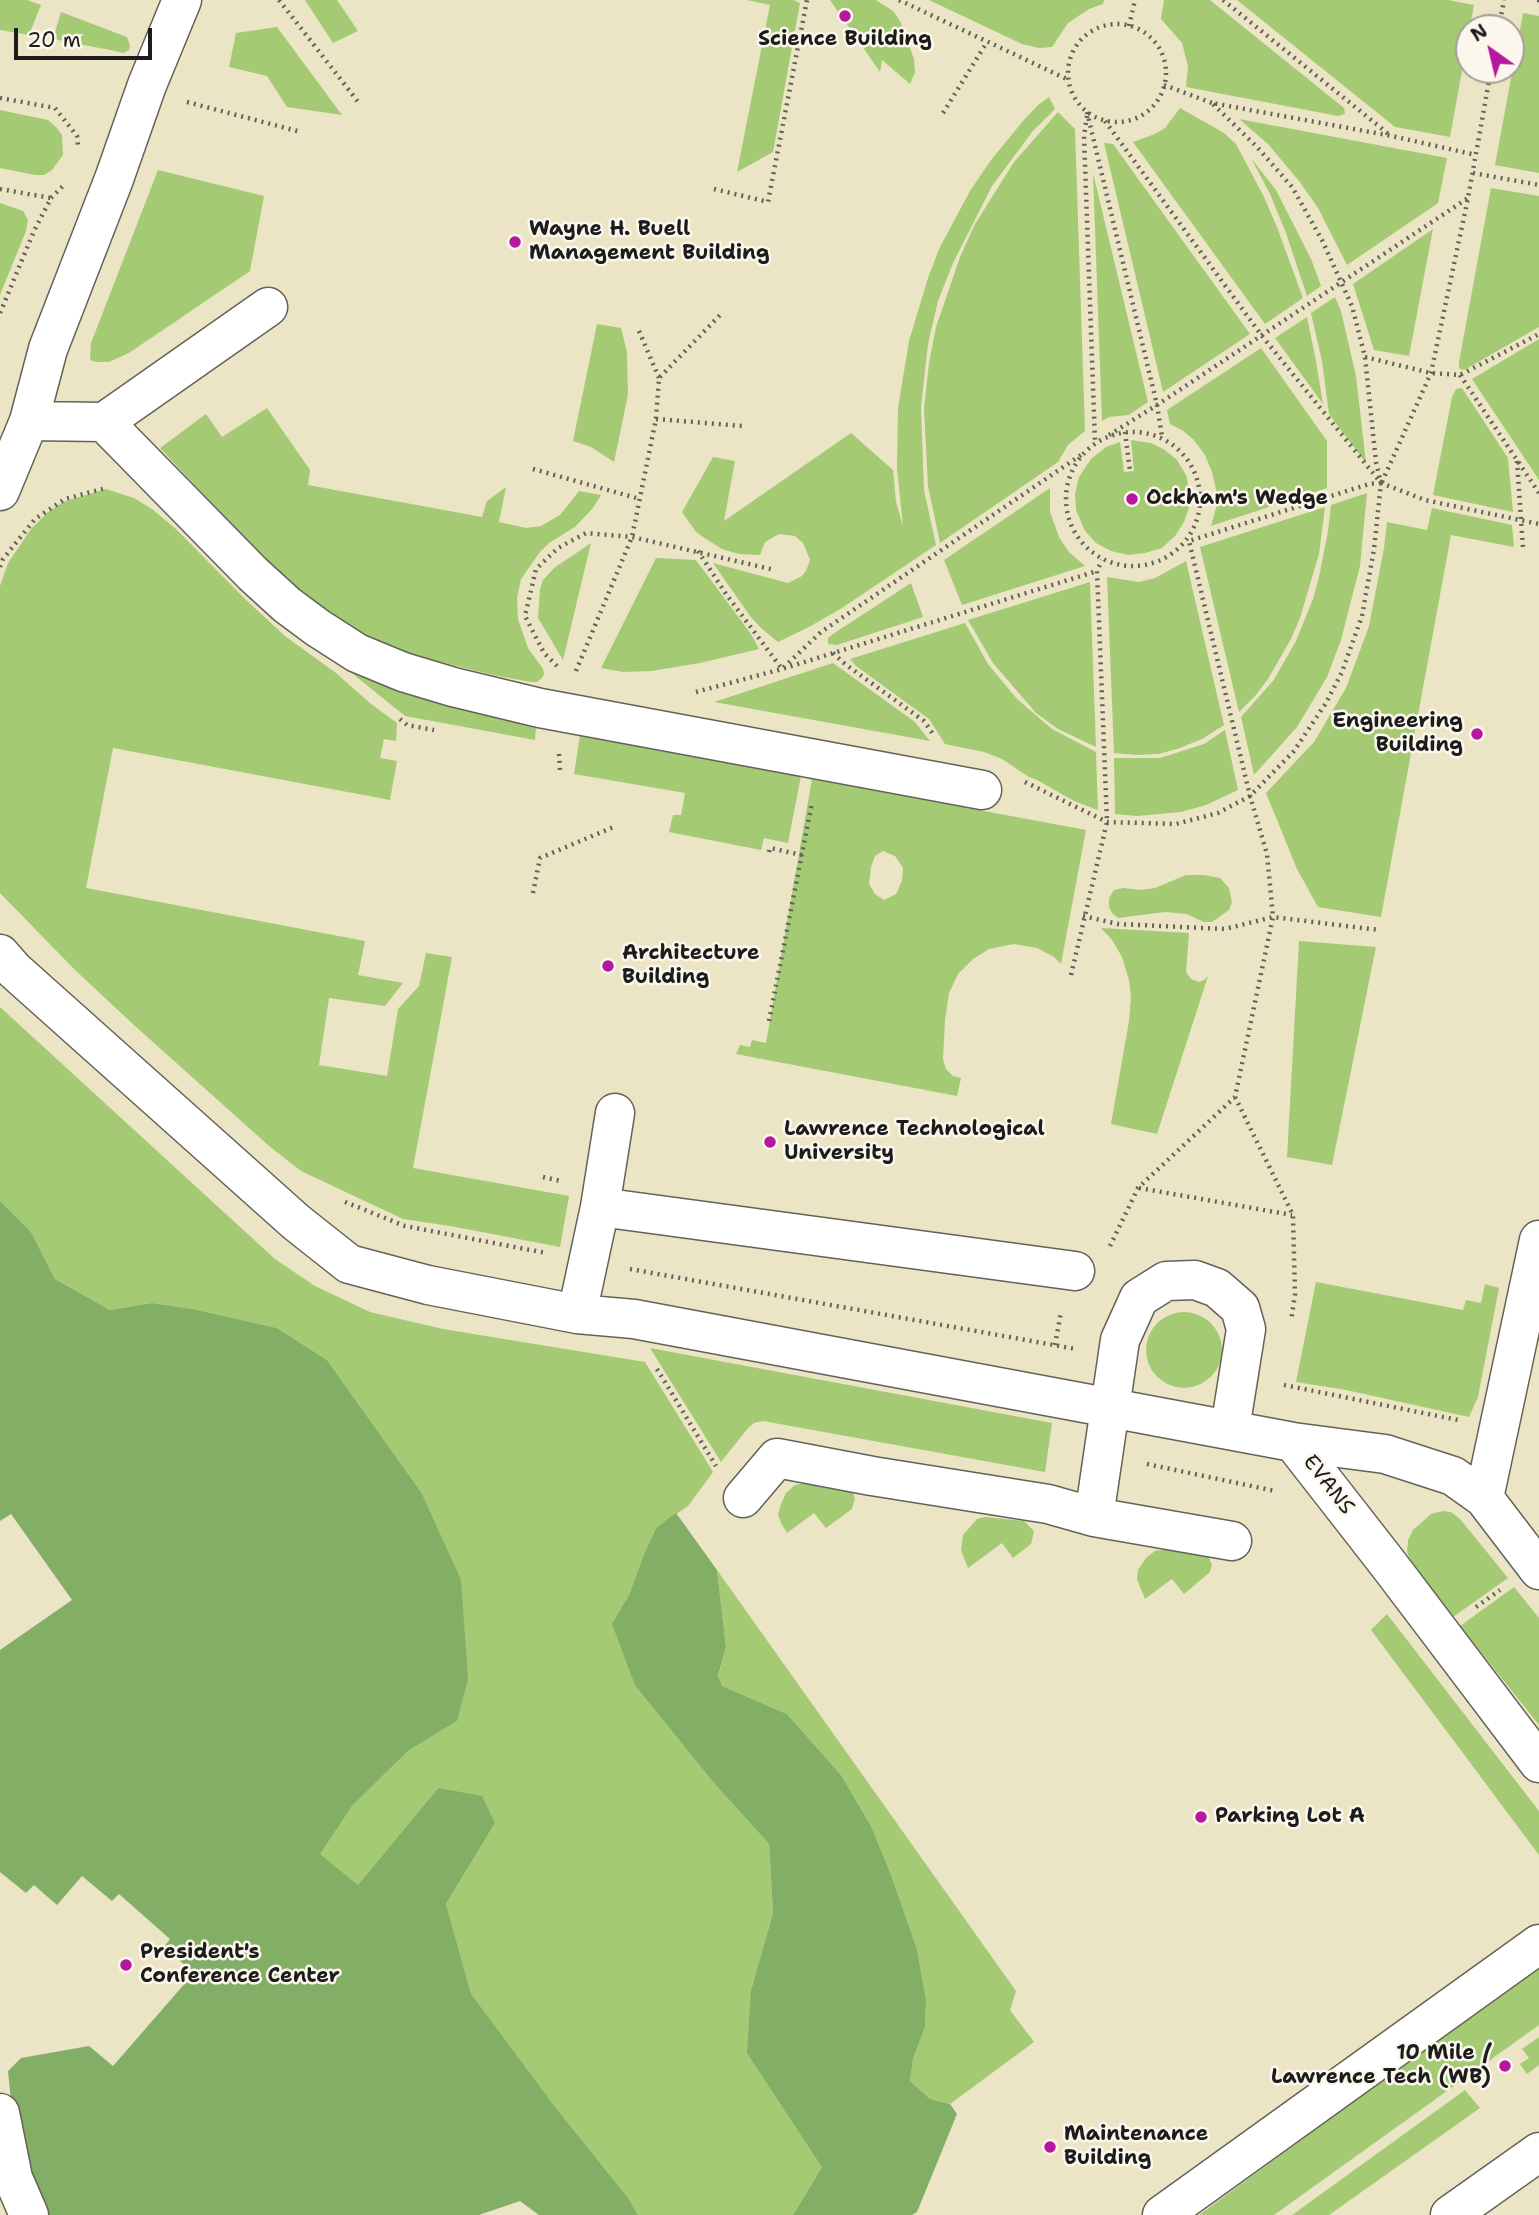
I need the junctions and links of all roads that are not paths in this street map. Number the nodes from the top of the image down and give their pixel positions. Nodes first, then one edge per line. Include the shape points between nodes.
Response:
1 (182, 0) edge
2 (268, 307) dead end
3 (29, 421) junction
4 (104, 422) junction
5 (0, 491) edge
6 (982, 790) dead end
7 (0, 954) edge
8 (615, 1113) dead end
9 (600, 1207) junction
10 (1539, 1240) edge
11 (1075, 1271) dead end
12 (577, 1314) junction
13 (1109, 1407) junction
14 (1230, 1429) junction
15 (1293, 1441) junction
16 (743, 1498) dead end
17 (1484, 1498) junction
18 (1094, 1517) junction
19 (1232, 1541) dead end
20 (1524, 1577) edge
21 (1539, 1763) edge
22 (1539, 1944) edge
23 (0, 2113) edge
24 (1539, 2152) edge
25 (6, 2171) edge
26 (29, 2215) edge
27 (1162, 2215) edge
28 (1450, 2215) edge

1 - 3 street via 48,349
2 - 4 street
3 - 4 street
3 - 5 street
4 - 6 street via 253,574 287,605 357,653 453,687 570,697 820,761
7 - 12 street via 296,1222 349,1264
8 - 9 street
9 - 11 street
9 - 12 street
10 - 17 street
12 - 13 street via 634,1320
13 - 14 street
13 - 14 street via 1121,1340 1139,1298 1166,1281 1195,1280 1217,1288 1240,1308 1246,1329
13 - 18 street
14 - 15 street
15 - 17 street, EVANS via 1385,1454 1453,1476
15 - 21 street, EVANS
16 - 18 street via 777,1458 1048,1504
17 - 20 street, EVANS
18 - 19 street
22 - 27 street
23 - 25 street
24 - 28 street
25 - 26 street

